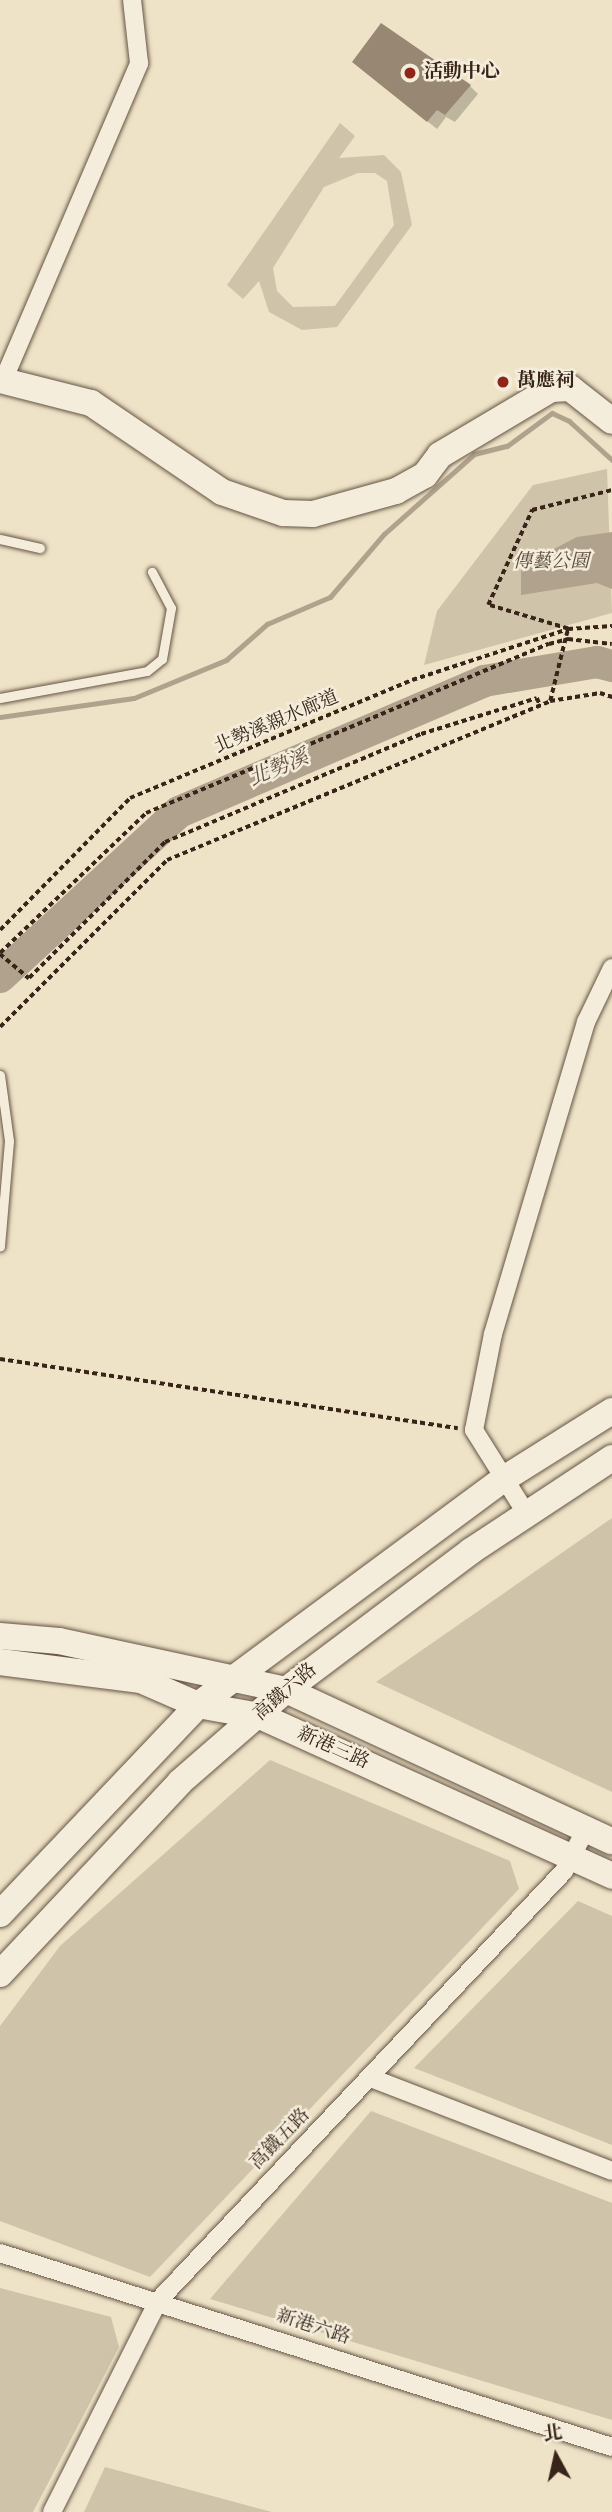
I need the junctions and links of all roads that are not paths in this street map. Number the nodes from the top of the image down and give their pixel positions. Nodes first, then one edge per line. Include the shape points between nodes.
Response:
1 (132, 0) edge
2 (1, 381) edge
3 (612, 421) edge
4 (0, 539) edge
5 (40, 548) dead end
6 (152, 572) dead end
7 (0, 698) edge
8 (612, 968) edge
9 (0, 1075) edge
10 (0, 1248) edge
11 (612, 1411) edge
12 (612, 1458) edge
13 (502, 1480) junction
14 (526, 1513) junction
15 (0, 1636) edge
16 (0, 1662) edge
17 (235, 1679) junction
18 (286, 1690) junction
19 (198, 1706) junction
20 (260, 1716) junction
21 (586, 1829) junction
22 (612, 1841) edge
23 (571, 1857) junction
24 (612, 1876) edge
25 (0, 1914) edge
26 (0, 1974) edge
27 (372, 2078) junction
28 (612, 2171) edge
29 (0, 2253) edge
30 (158, 2301) junction
31 (612, 2447) edge
32 (52, 2512) edge

1 - 2 street via 139,63
2 - 3 street via 92,403 222,492 283,513 313,514 396,491 425,475 440,455 551,389 570,388
4 - 5 lane
6 - 7 lane via 172,608 162,659 147,671
8 - 13 street via 586,1022 500,1308 474,1430
9 - 10 lane via 9,1152
11 - 13 street, 高鐵六路
12 - 14 street, 高鐵六路
13 - 14 street
13 - 17 street, 高鐵六路
14 - 18 street, 高鐵六路
15 - 17 street, 新港三路 via 59,1641
16 - 19 street, 新港三路 via 141,1680
17 - 18 street, 新港三路
17 - 19 street, 高鐵六路
18 - 20 street, 高鐵六路
18 - 21 street, 新港三路
19 - 20 street, 新港三路
19 - 25 street, 高鐵六路
20 - 23 street, 新港三路
20 - 26 street, 高鐵六路 via 180,1782
21 - 22 street, 新港三路
21 - 23 street, 高鐵五路
23 - 24 street, 新港三路
23 - 27 street, 高鐵五路
27 - 28 street
27 - 30 street, 高鐵五路
29 - 30 street, 新港六路
30 - 31 street, 新港六路
30 - 32 street, 高鐵五路

